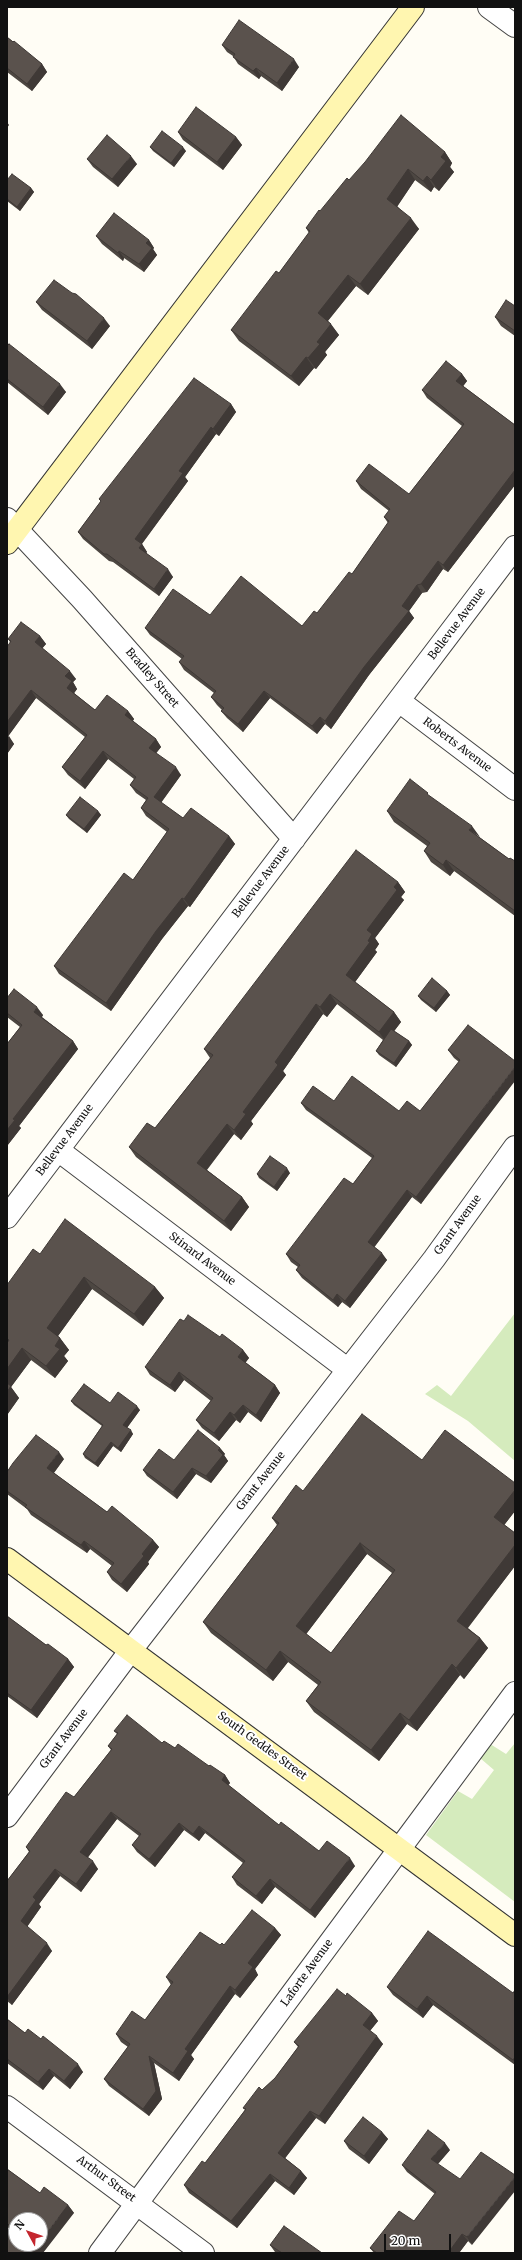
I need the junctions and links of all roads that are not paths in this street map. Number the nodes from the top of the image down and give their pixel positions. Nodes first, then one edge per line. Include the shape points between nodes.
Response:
1 (413, 7) edge
2 (489, 7) edge
3 (515, 26) edge
4 (10, 531) edge
5 (515, 547) edge
6 (399, 701) junction
7 (515, 789) edge
8 (294, 839) junction
9 (515, 1147) edge
10 (58, 1150) junction
11 (7, 1216) edge
12 (347, 1369) junction
13 (7, 1559) edge
14 (131, 1650) junction
15 (515, 1693) edge
16 (7, 1816) edge
17 (399, 1848) junction
18 (515, 1935) edge
19 (7, 2106) edge
20 (138, 2203) junction
21 (100, 2253) edge
22 (203, 2253) edge

1 - 4 street
2 - 3 street
4 - 8 street, Bradley Street via 87,605
5 - 6 street, Bellevue Avenue
6 - 7 street, Roberts Avenue
6 - 8 street, Bellevue Avenue
8 - 10 street, Bellevue Avenue
9 - 12 street, Grant Avenue via 434,1258
10 - 11 street, Bellevue Avenue
10 - 12 street, Stinard Avenue
12 - 14 street, Grant Avenue
13 - 14 street, South Geddes Street
14 - 16 street, Grant Avenue
14 - 17 street, South Geddes Street
15 - 17 street, Laforte Avenue
17 - 18 street, South Geddes Street
17 - 20 street, Laforte Avenue
19 - 20 street, Arthur Street
20 - 21 street, Laforte Avenue
20 - 22 street, Arthur Street

